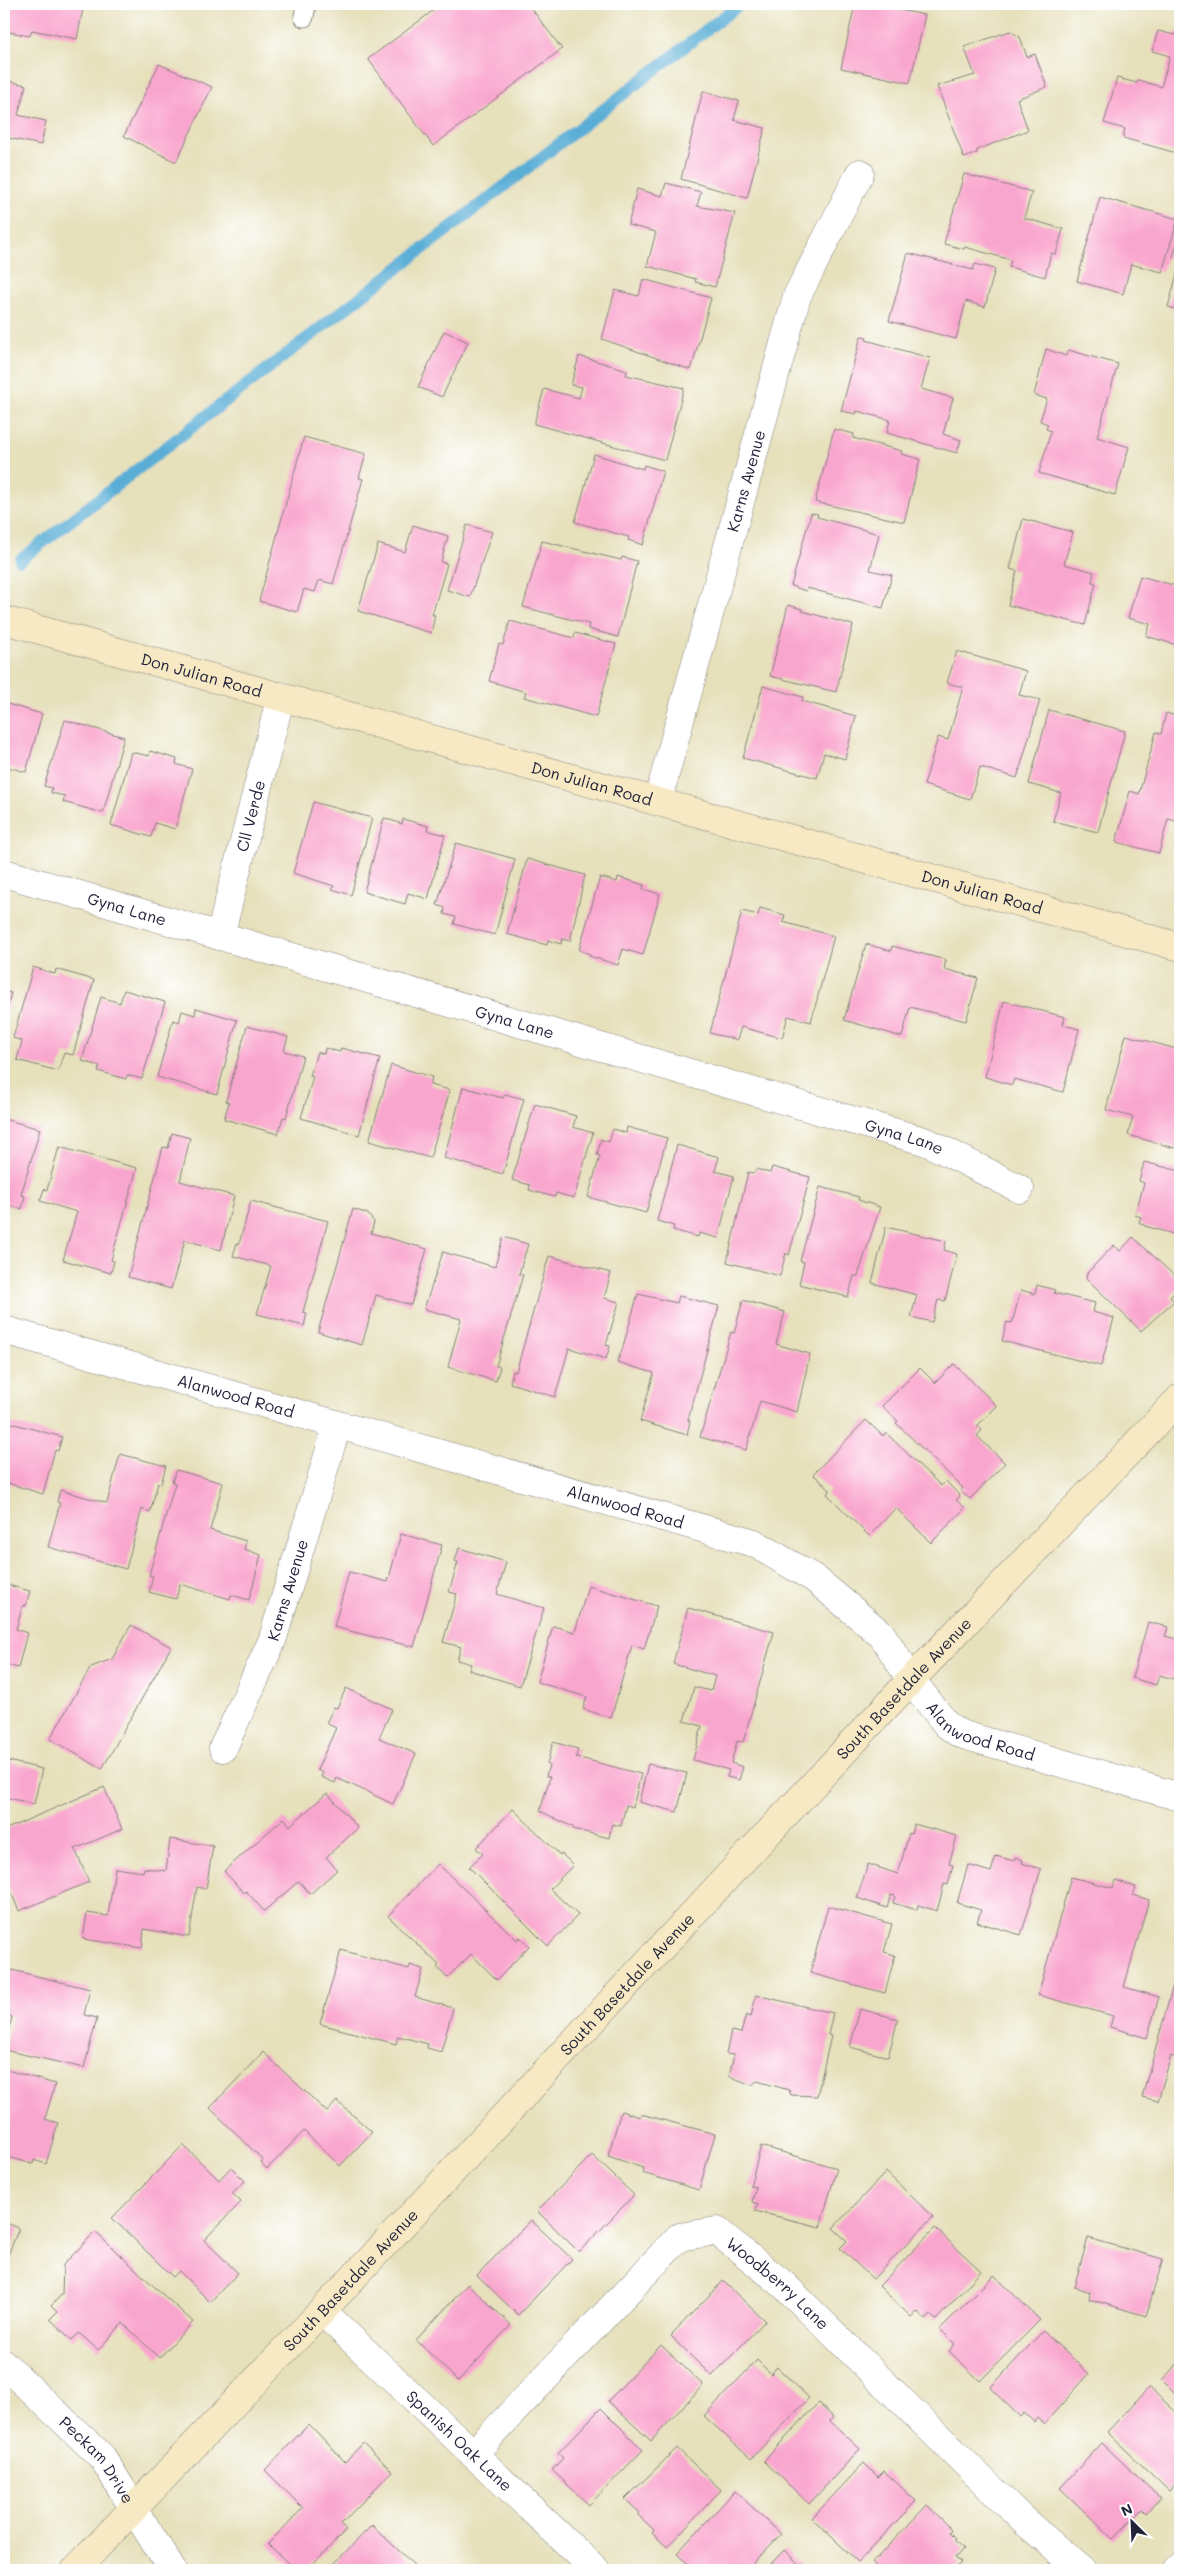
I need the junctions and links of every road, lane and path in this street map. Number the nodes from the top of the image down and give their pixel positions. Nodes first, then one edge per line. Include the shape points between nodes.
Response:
1 (860, 173) dead end
2 (4, 620) edge
3 (281, 696) junction
4 (658, 800) junction
5 (4, 873) edge
6 (220, 936) junction
7 (1180, 947) edge
8 (1020, 1189) dead end
9 (4, 1330) edge
10 (1180, 1398) edge
11 (336, 1426) junction
12 (911, 1680) junction
13 (223, 1748) dead end
14 (1180, 1797) edge
15 (322, 2311) junction
16 (4, 2364) edge
17 (473, 2454) junction
18 (132, 2508) junction
19 (1180, 2567) edge
20 (75, 2570) edge
21 (172, 2570) edge
22 (596, 2570) edge
23 (1082, 2570) edge
24 (1177, 2570) edge

1 - 4 street, Karns Avenue via 797,296
2 - 3 street, Don Julian Road
3 - 4 street, Don Julian Road
3 - 6 street, Cll Verde
4 - 7 street, Don Julian Road
5 - 6 street, Gyna Lane
6 - 8 street, Gyna Lane via 927,1142
9 - 11 street, Alanwood Road
10 - 12 street, South Basetdale Avenue
11 - 12 street, Alanwood Road via 754,1543 815,1579 882,1635
11 - 13 street, Karns Avenue via 272,1641
12 - 14 street, Alanwood Road via 947,1725 960,1734
12 - 15 street, South Basetdale Avenue
15 - 17 street, Spanish Oak Lane
15 - 18 street, South Basetdale Avenue
16 - 18 street, Peckam Drive via 102,2457
17 - 22 street, Spanish Oak Lane
17 - 23 street, Woodberry Lane via 679,2237 717,2231 785,2286 1024,2521
18 - 20 street, South Basetdale Avenue
18 - 21 street, Peckam Drive
19 - 24 street

